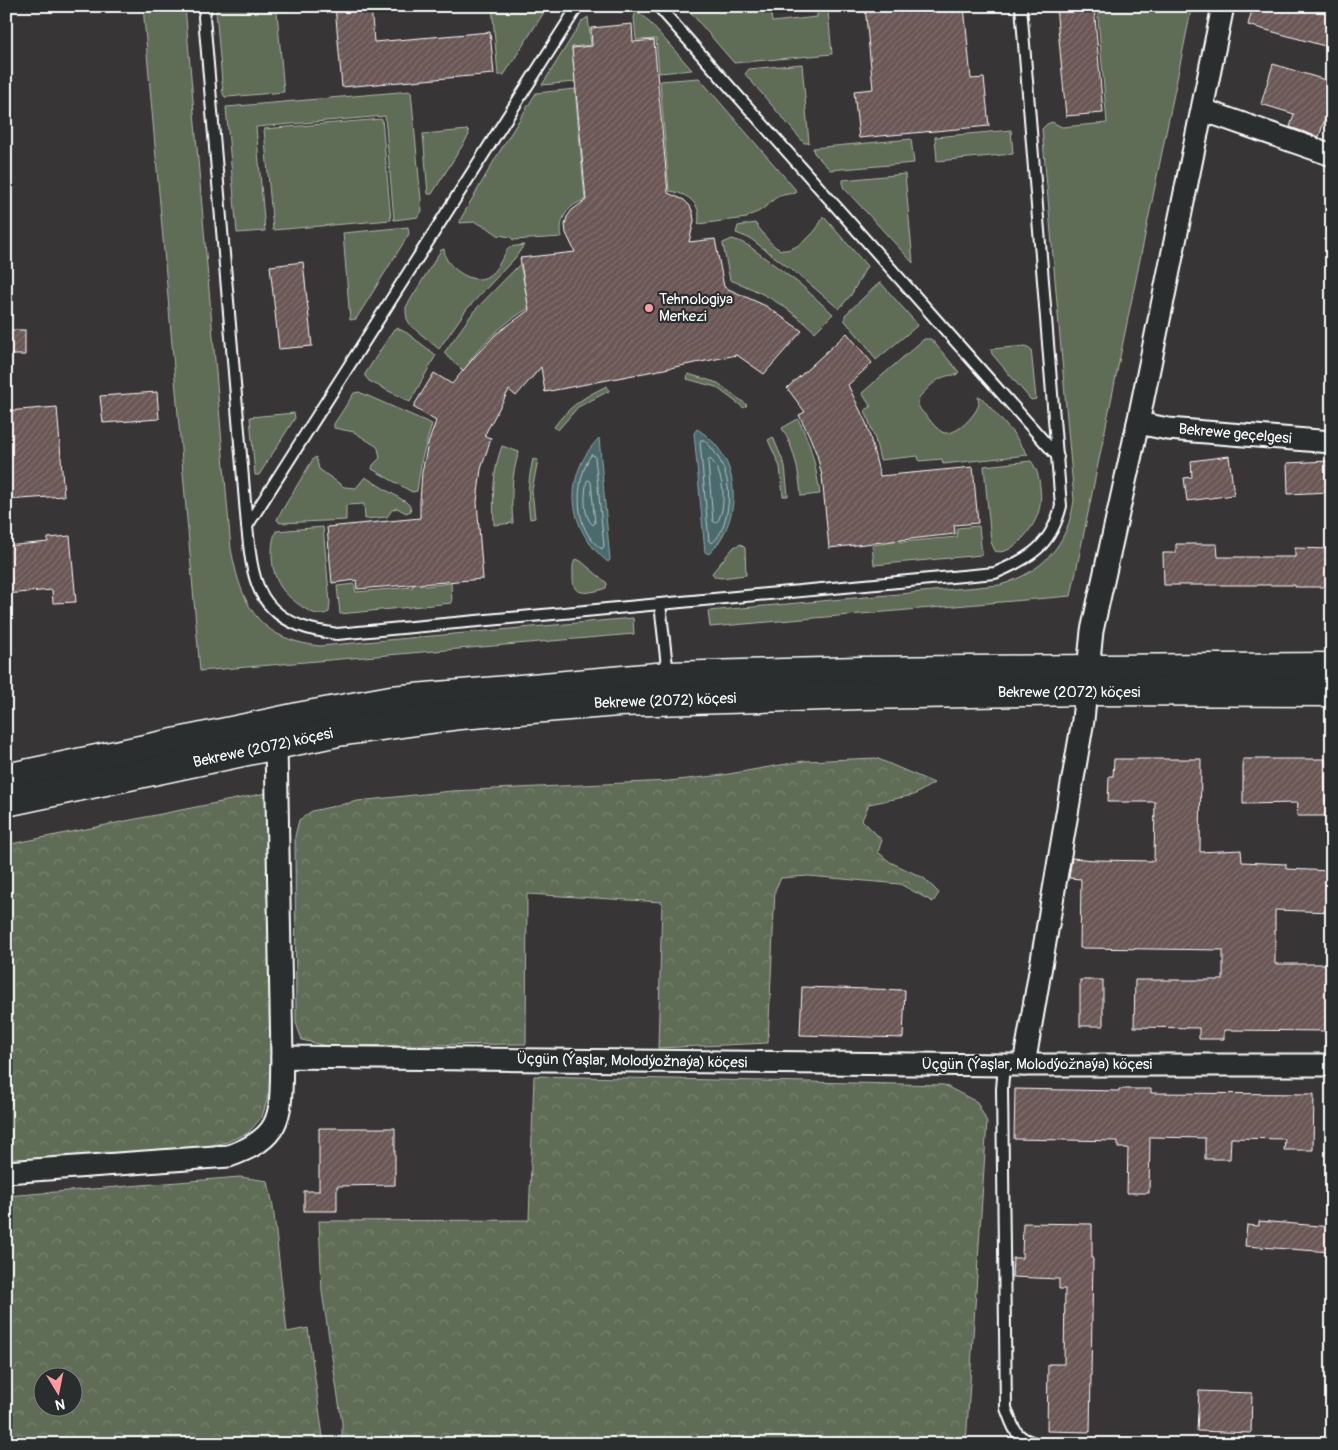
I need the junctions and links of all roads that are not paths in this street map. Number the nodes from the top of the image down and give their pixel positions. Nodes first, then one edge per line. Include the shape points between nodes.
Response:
1 (206, 6) edge
2 (578, 6) edge
3 (658, 6) edge
4 (1021, 6) edge
5 (1223, 6) edge
6 (1203, 110) junction
7 (1332, 155) edge
8 (1138, 423) junction
9 (1332, 442) edge
10 (1058, 457) junction
11 (247, 526) junction
12 (660, 604) junction
13 (1332, 667) edge
14 (668, 676) junction
15 (1087, 680) junction
16 (1332, 692) edge
17 (276, 746) junction
18 (6, 778) edge
19 (6, 802) edge
20 (282, 1057) junction
21 (1014, 1065) junction
22 (1332, 1065) edge
23 (6, 1172) edge
24 (1040, 1444) edge

1 - 11 lane via 204,17
2 - 11 lane
3 - 10 lane
4 - 10 lane
5 - 6 street
6 - 7 street
6 - 8 street
8 - 9 street, Bekrewe geçelgesi via 1168,429
8 - 15 street via 1092,631
10 - 12 lane via 1060,506 1050,536 1037,551 995,573
11 - 12 lane via 252,568 266,602 276,613 307,628 337,634
12 - 14 lane
13 - 15 main road, Bekrewe (2072) köçesi
14 - 15 main road, Bekrewe (2072) köçesi via 860,671
14 - 18 main road, Bekrewe (2072) köçesi via 391,700
15 - 16 main road, Bekrewe (2072) köçesi
15 - 17 main road, Bekrewe (2072) köçesi via 861,694 618,702 460,715 338,732
15 - 21 street via 1083,720
17 - 19 main road, Bekrewe (2072) köçesi
17 - 20 street
20 - 21 street, Üçgün (Ýaşlar, Molodýožnaýa) köçesi
20 - 23 street via 280,1105 275,1125 250,1149 229,1156
21 - 22 street, Üçgün (Ýaşlar, Molodýožnaýa) köçesi
21 - 24 lane via 1002,1099 1006,1408 1019,1437

